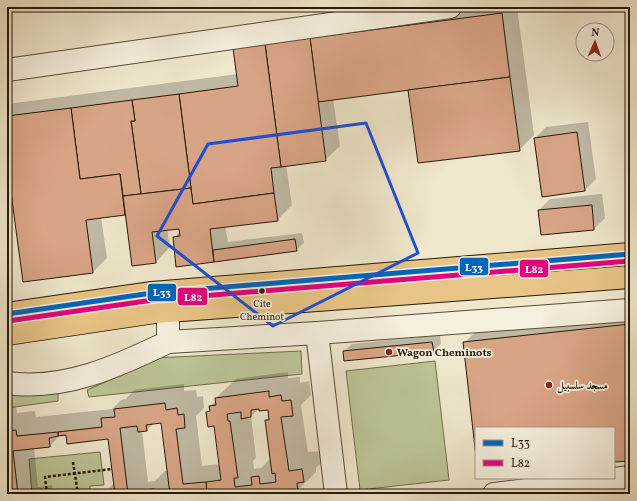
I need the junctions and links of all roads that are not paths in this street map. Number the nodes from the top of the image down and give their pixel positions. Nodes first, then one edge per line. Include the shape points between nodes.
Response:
1 (450, 7) edge
2 (7, 70) edge
3 (630, 254) edge
4 (630, 277) edge
5 (630, 310) edge
6 (168, 311) junction
7 (7, 314) edge
8 (317, 333) junction
9 (7, 334) edge
10 (168, 342) junction
11 (7, 383) edge
12 (630, 477) edge
13 (614, 479) edge
14 (615, 479) edge
15 (336, 494) edge
16 (494, 494) edge

1 - 2 street
3 - 7 main road via 152,293
4 - 6 main road
5 - 8 street
6 - 9 main road
6 - 10 street
8 - 10 street
8 - 15 street
10 - 11 street via 84,377 46,384
12 - 14 street
13 - 16 street

